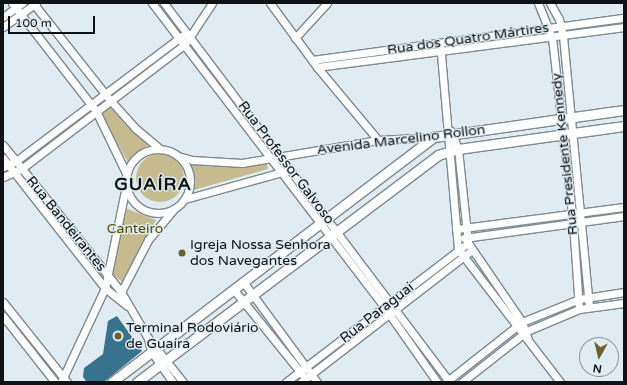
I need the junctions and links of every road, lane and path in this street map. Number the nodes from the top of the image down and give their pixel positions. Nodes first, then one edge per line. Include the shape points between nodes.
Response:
1 (34, 3) edge
2 (152, 3) edge
3 (164, 3) edge
4 (212, 3) edge
5 (270, 3) edge
6 (327, 3) edge
7 (538, 3) edge
8 (550, 3) edge
9 (16, 4) edge
10 (21, 14) junction
11 (3, 16) edge
12 (624, 18) edge
13 (612, 20) junction
14 (562, 26) junction
15 (549, 27) junction
16 (624, 27) edge
17 (3, 28) edge
18 (613, 28) junction
19 (189, 35) junction
20 (564, 36) junction
21 (180, 37) junction
22 (295, 38) junction
23 (552, 38) junction
24 (440, 43) junction
25 (185, 44) junction
26 (441, 52) junction
27 (312, 60) junction
28 (317, 67) junction
29 (104, 92) junction
30 (110, 100) junction
31 (90, 103) junction
32 (244, 107) junction
33 (624, 110) edge
34 (96, 111) junction
35 (237, 112) junction
36 (570, 117) junction
37 (561, 118) junction
38 (624, 126) edge
39 (572, 132) junction
40 (562, 134) junction
41 (451, 136) junction
42 (434, 137) junction
43 (378, 140) junction
44 (3, 145) edge
45 (159, 148) junction
46 (453, 150) junction
47 (178, 156) junction
48 (281, 156) junction
49 (3, 158) edge
50 (272, 158) junction
51 (16, 161) junction
52 (6, 166) edge
53 (395, 167) junction
54 (21, 169) junction
55 (291, 170) junction
56 (282, 172) junction
57 (14, 173) junction
58 (126, 173) junction
59 (3, 176) edge
60 (406, 179) junction
61 (568, 181) junction
62 (577, 181) junction
63 (126, 186) junction
64 (463, 192) junction
65 (452, 193) junction
66 (185, 199) junction
67 (624, 207) edge
68 (174, 208) junction
69 (581, 214) junction
70 (572, 215) junction
71 (624, 216) edge
72 (323, 222) junction
73 (582, 222) junction
74 (573, 223) junction
75 (467, 228) junction
76 (456, 229) junction
77 (332, 234) junction
78 (457, 239) junction
79 (468, 240) junction
80 (81, 243) junction
81 (73, 248) junction
82 (458, 249) junction
83 (472, 250) junction
84 (278, 256) junction
85 (462, 257) junction
86 (289, 267) junction
87 (108, 276) junction
88 (422, 278) junction
89 (244, 283) junction
90 (428, 284) junction
91 (105, 288) junction
92 (234, 290) junction
93 (121, 292) junction
94 (624, 292) edge
95 (252, 295) junction
96 (588, 297) junction
97 (116, 300) junction
98 (579, 300) junction
99 (3, 302) edge
100 (244, 302) junction
101 (391, 303) junction
102 (624, 303) edge
103 (127, 306) junction
104 (589, 307) junction
105 (385, 308) junction
106 (579, 309) junction
107 (398, 310) junction
108 (3, 316) edge
109 (390, 316) junction
110 (522, 322) junction
111 (187, 324) junction
112 (515, 326) junction
113 (524, 332) junction
114 (196, 338) junction
115 (33, 339) junction
116 (25, 344) junction
117 (154, 349) junction
118 (163, 362) junction
119 (306, 367) junction
120 (300, 371) junction
121 (306, 379) edge
122 (64, 381) edge
123 (448, 381) edge
124 (55, 382) edge
125 (112, 382) edge
126 (137, 382) edge
127 (172, 382) edge
128 (183, 382) edge
129 (286, 382) edge
130 (317, 382) edge
131 (437, 382) edge
132 (462, 382) edge
133 (560, 382) edge

1 - 10 street
1 - 29 street
2 - 21 street, Rua Professor Galvoso
3 - 19 street, Rua Professor Galvoso
4 - 19 street
5 - 22 street
6 - 22 street
7 - 15 street, Rua Presidente Kennedy
8 - 14 street, Rua Presidente Kennedy
9 - 10 street
9 - 11 street
10 - 17 street
10 - 31 street
12 - 13 street, Rua dos Quatro Mártires
13 - 14 street, Rua dos Quatro Mártires
13 - 18 street
14 - 15 street, Rua dos Quatro Mártires
14 - 20 street, Rua Presidente Kennedy
15 - 23 street, Rua Presidente Kennedy
15 - 24 street, Rua dos Quatro Mártires
16 - 18 street, Rua dos Quatro Mártires
18 - 20 street, Rua dos Quatro Mártires
19 - 21 street
19 - 25 street
19 - 32 street, Rua Professor Galvoso
20 - 23 street, Rua dos Quatro Mártires
20 - 36 street, Rua Presidente Kennedy
21 - 25 street, Rua Professor Galvoso
21 - 29 street
22 - 27 street
23 - 26 street, Rua dos Quatro Mártires
23 - 37 street, Rua Presidente Kennedy
24 - 26 street
24 - 27 street, Rua dos Quatro Mártires
25 - 30 street
25 - 35 street, Rua Professor Galvoso
26 - 28 street, Rua dos Quatro Mártires
26 - 41 street
27 - 28 street
28 - 43 street
29 - 30 street
29 - 31 street
30 - 34 street
30 - 45 street via 135,128
31 - 34 street
31 - 51 street
32 - 35 street
32 - 48 street, Rua Professor Galvoso
33 - 36 main road, Avenida Marcelino Rollon
34 - 54 street
34 - 58 street
35 - 50 street, Rua Professor Galvoso
36 - 37 main road, Avenida Marcelino Rollon
36 - 39 street, Rua Presidente Kennedy
37 - 40 street, Rua Presidente Kennedy
37 - 41 main road, Avenida Marcelino Rollon
38 - 39 main road, Avenida Marcelino Rollon
39 - 40 main road, Avenida Marcelino Rollon
39 - 62 street, Rua Presidente Kennedy
40 - 46 main road, Avenida Marcelino Rollon
40 - 61 street, Rua Presidente Kennedy
41 - 42 main road, Avenida Marcelino Rollon
41 - 46 street
42 - 43 street, Avenida Marcelino Rollon
42 - 53 main road
43 - 48 street, Avenida Marcelino Rollon
44 - 51 street, Rua Bandeirantes
45 - 47 street
45 - 58 street via 144,151 133,160
46 - 60 main road, Avenida Marcelino Rollon via 438,155
46 - 64 street
46 - 65 street
47 - 50 street, Avenida Marcelino Rollon via 221,163
47 - 66 street via 190,176
48 - 50 street, Avenida Marcelino Rollon
48 - 55 street, Rua Professor Galvoso
49 - 52 street, Rua Bandeirantes
50 - 56 street, Rua Professor Galvoso
51 - 52 street
51 - 54 street, Rua Bandeirantes
52 - 57 street, Rua Bandeirantes
53 - 60 main road
53 - 72 main road
54 - 57 street
54 - 80 street, Rua Bandeirantes
55 - 56 street
55 - 72 street, Rua Professor Galvoso
56 - 66 street
56 - 72 street, Rua Professor Galvoso
57 - 59 street
57 - 81 street, Rua Bandeirantes
58 - 63 street
60 - 77 main road, Avenida Marcelino Rollon
61 - 62 street
61 - 70 street, Rua Presidente Kennedy
62 - 69 street, Rua Presidente Kennedy
63 - 68 street via 130,198 144,210 163,213
63 - 87 street
64 - 65 street
64 - 75 street
65 - 76 street
66 - 68 street
67 - 69 street
68 - 93 street via 148,240
69 - 70 street
69 - 73 street, Rua Presidente Kennedy
70 - 74 street, Rua Presidente Kennedy
70 - 75 street
71 - 73 street
72 - 77 street, Rua Professor Galvoso
72 - 84 main road
73 - 74 street
73 - 96 street, Rua Presidente Kennedy
74 - 79 street
74 - 98 street, Rua Presidente Kennedy
75 - 76 street
75 - 79 street
76 - 78 street
77 - 86 main road, Avenida Marcelino Rollon
77 - 101 street, Rua Professor Galvoso
77 - 105 street, Rua Professor Galvoso
78 - 79 street
78 - 82 street
79 - 82 street, Rua Paraguai
79 - 83 street
80 - 81 street
80 - 87 street, Rua Bandeirantes
81 - 91 street, Rua Bandeirantes
82 - 85 street
82 - 88 street, Rua Paraguai
83 - 85 street, Rua Paraguai
83 - 110 street
84 - 86 main road
84 - 89 main road
85 - 90 street, Rua Paraguai
85 - 112 street
86 - 95 main road, Avenida Marcelino Rollon
87 - 91 street
87 - 93 street, Rua Bandeirantes
88 - 90 street
88 - 101 street, Rua Paraguai
89 - 92 main road
89 - 95 street
90 - 107 street, Rua Paraguai
91 - 97 street, Rua Bandeirantes
91 - 122 street
92 - 100 street
92 - 111 main road
93 - 97 street
93 - 103 street, Rua Bandeirantes
94 - 96 street
95 - 100 main road, Avenida Marcelino Rollon
95 - 119 street
96 - 98 street
96 - 104 street, Rua Presidente Kennedy
97 - 103 street, Rua Bandeirantes
98 - 106 street, Rua Presidente Kennedy
98 - 110 street
99 - 115 street
100 - 114 main road, Avenida Marcelino Rollon
100 - 120 street
101 - 105 street, Rua Paraguai
101 - 107 street, Rua Professor Galvoso
102 - 104 street
103 - 117 street, Rua Bandeirantes
104 - 106 street
105 - 109 street, Rua Professor Galvoso
105 - 119 street, Rua Paraguai
106 - 113 street
107 - 109 street, Rua Paraguai
107 - 123 street, Rua Professor Galvoso
108 - 116 street
109 - 121 street, Rua Paraguai
109 - 131 street, Rua Professor Galvoso
110 - 112 street
110 - 113 street
111 - 114 main road
111 - 117 main road
112 - 113 street
112 - 123 street
113 - 132 street
113 - 133 street
114 - 118 main road, Avenida Marcelino Rollon
115 - 116 street
115 - 122 street
116 - 124 street
117 - 118 street, Rua Bandeirantes
117 - 125 main road
118 - 126 main road, Avenida Marcelino Rollon
118 - 127 street, Rua Bandeirantes
118 - 128 street, Rua Bandeirantes
119 - 120 street, Rua Paraguai
119 - 121 street
120 - 121 street
120 - 129 street, Rua Paraguai
121 - 130 street

